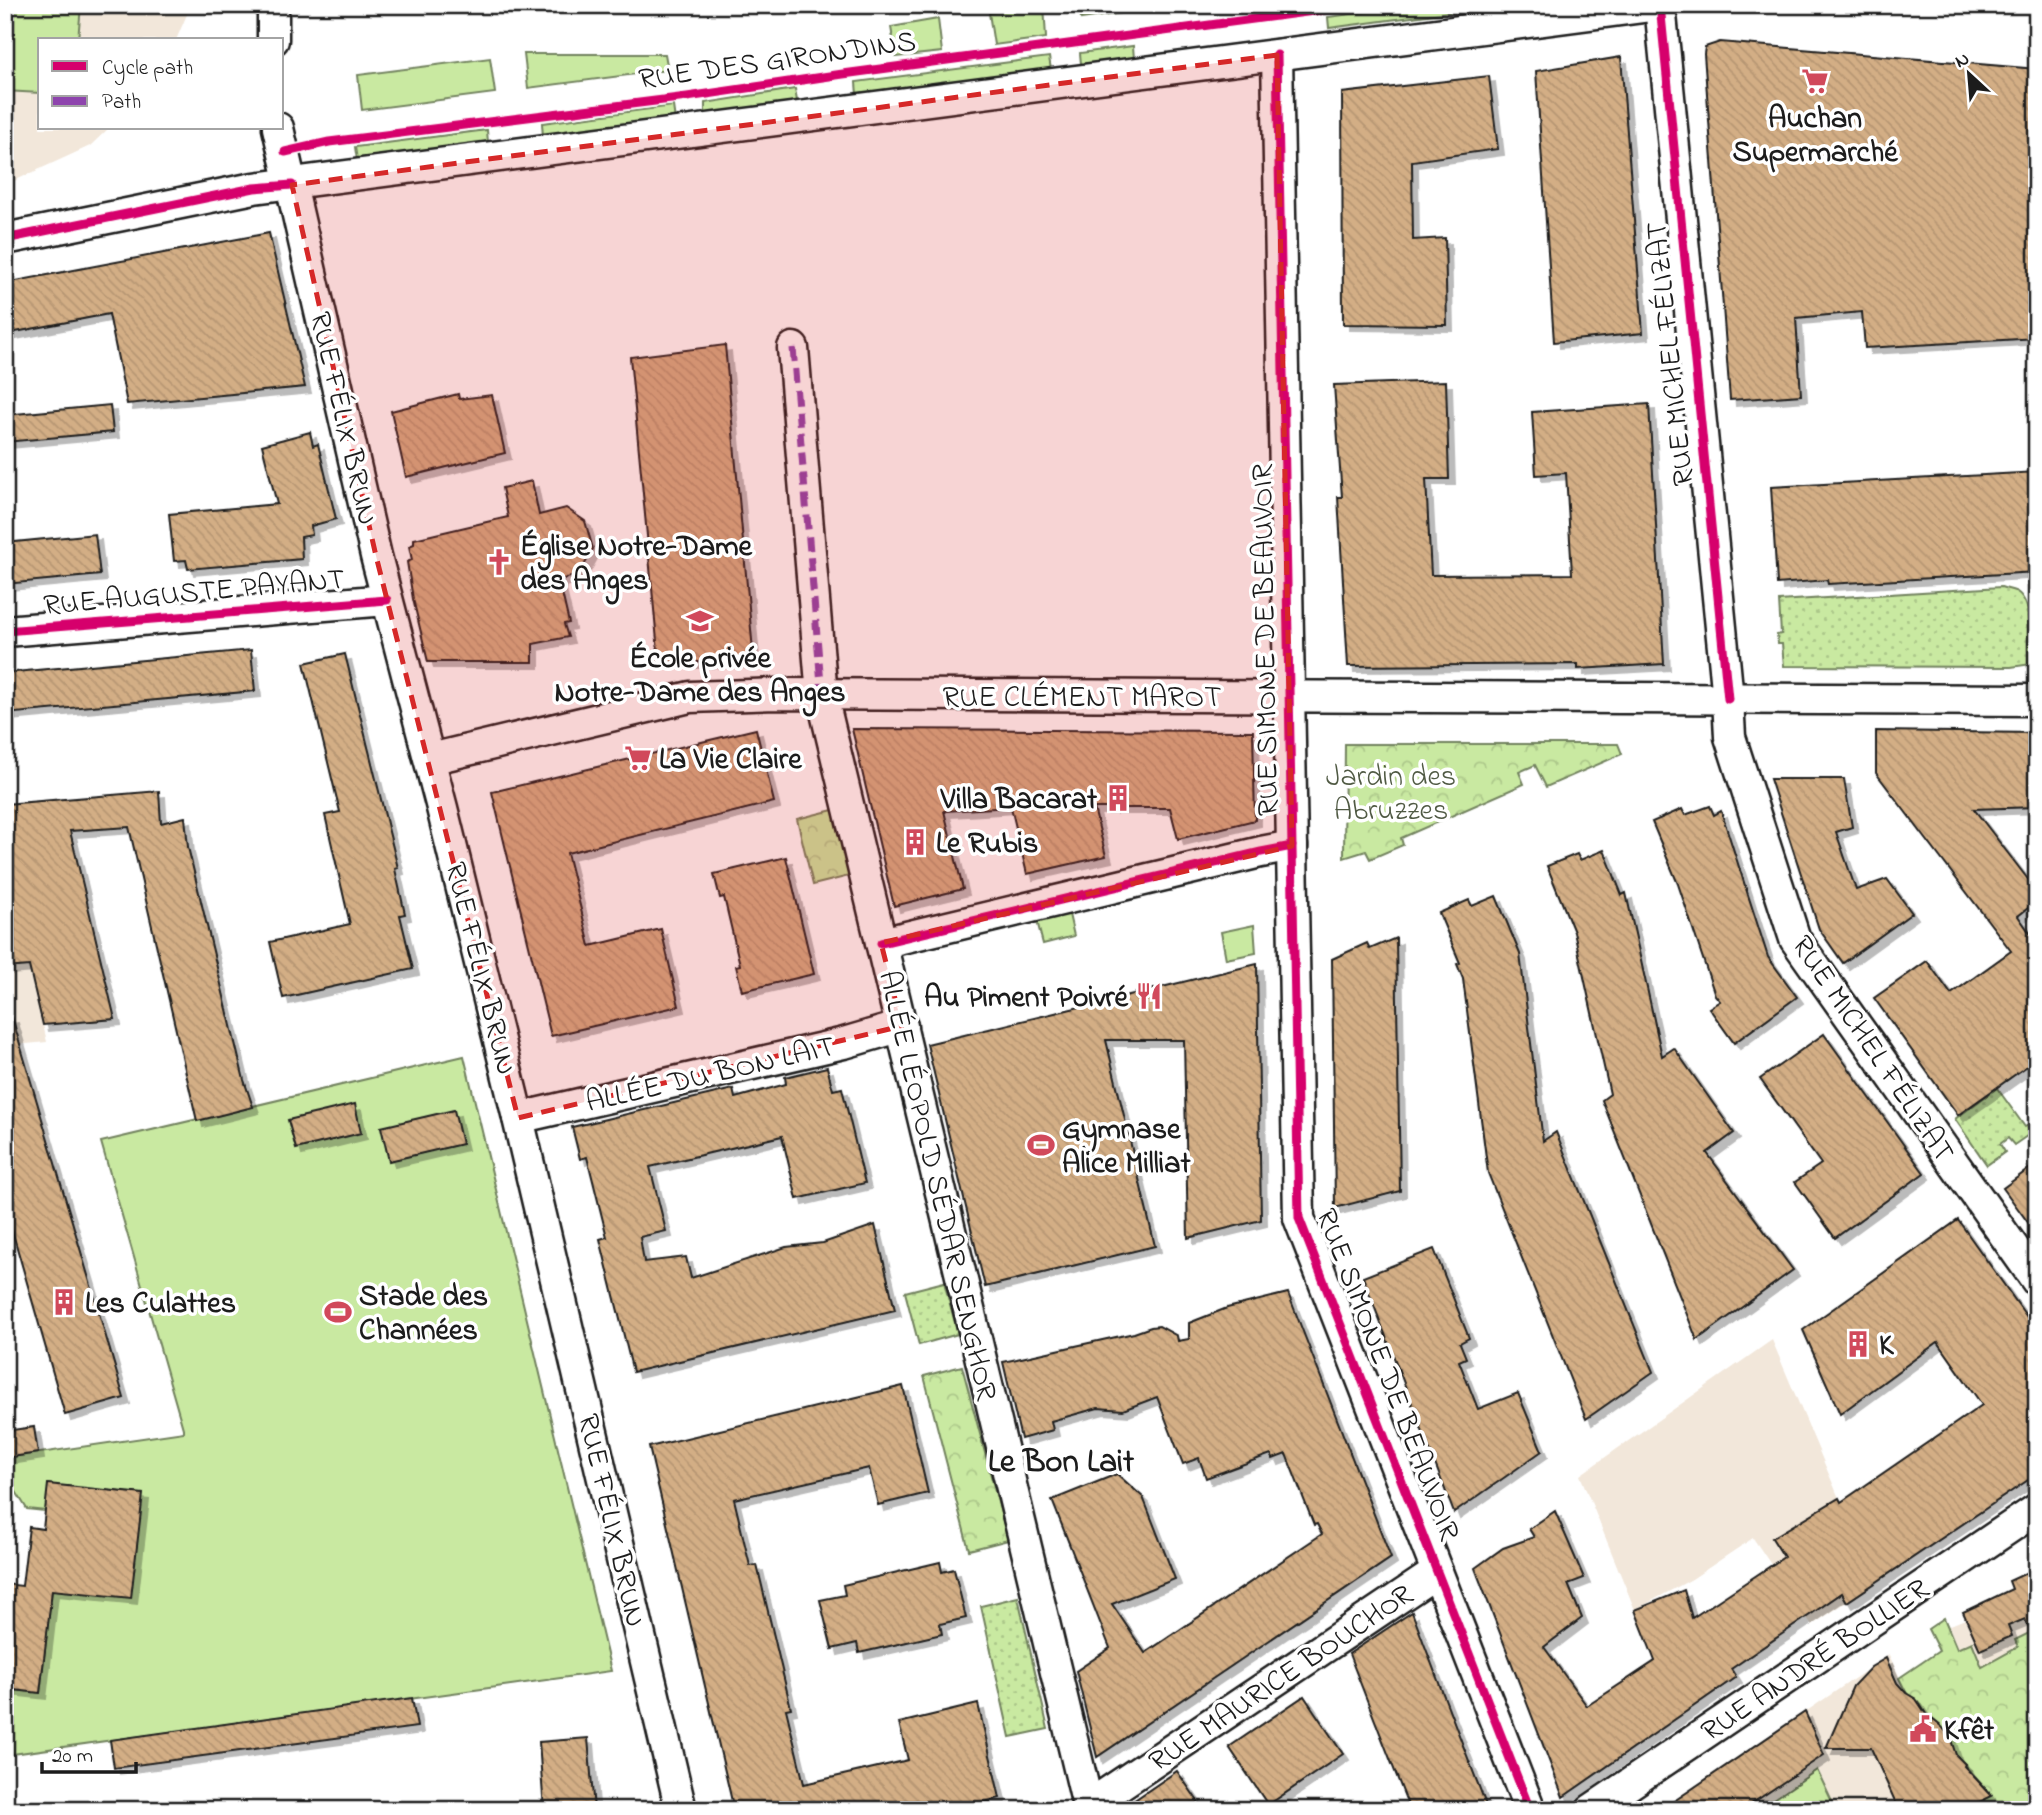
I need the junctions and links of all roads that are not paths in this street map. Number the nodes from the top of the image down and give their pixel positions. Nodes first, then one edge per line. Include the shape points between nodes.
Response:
1 (273, 5) edge
2 (1659, 5) edge
3 (273, 38) edge
4 (1277, 55) junction
5 (278, 130) edge
6 (292, 185) junction
7 (5, 239) edge
8 (793, 348) dead end
9 (387, 600) junction
10 (5, 631) edge
11 (822, 696) junction
12 (1290, 696) junction
13 (1728, 699) junction
14 (2037, 700) edge
15 (429, 759) junction
16 (1292, 846) junction
17 (881, 943) junction
18 (902, 1026) junction
19 (518, 1118) junction
20 (2037, 1281) edge
21 (2037, 1509) edge
22 (1437, 1572) junction
23 (1089, 1808) edge
24 (681, 1810) edge
25 (1530, 1810) edge
26 (1591, 1810) edge

1 - 3 street
2 - 4 street, RUE DES GIRONDINS
2 - 13 street, RUE MICHEL FÉLIZAT
4 - 6 street, RUE DES GIRONDINS
4 - 12 street, RUE SIMONE DE BEAUVOIR
5 - 6 street, RUE FÉLIX BRUN
6 - 7 street, RUE DES GIRONDINS via 254,188
6 - 9 street, RUE FÉLIX BRUN
8 - 11 street, ALLÉE LÉOPOLD SÉDAR SENGHOR
9 - 10 street, RUE AUGUSTE PAYANT
9 - 15 street, RUE FÉLIX BRUN
11 - 12 street, RUE CLÉMENT MAROT
11 - 15 street, RUE CLÉMENT MAROT via 690,697
11 - 17 street, ALLÉE LÉOPOLD SÉDAR SENGHOR
12 - 13 street, RUE CLÉMENT MAROT
12 - 16 street, RUE SIMONE DE BEAUVOIR
13 - 14 street, RUE CLÉMENT MAROT
13 - 20 street, RUE MICHEL FÉLIZAT via 1730,737 1795,940
15 - 19 street, RUE FÉLIX BRUN
16 - 17 street
16 - 22 street, RUE SIMONE DE BEAUVOIR via 1299,1217
17 - 18 street, ALLÉE LÉOPOLD SÉDAR SENGHOR
18 - 19 street, ALLÉE DU BON LAIT
18 - 23 street, ALLÉE LÉOPOLD SÉDAR SENGHOR
19 - 24 street, RUE FÉLIX BRUN
21 - 26 street, RUE ANDRÉ BOLLIER
22 - 23 street, RUE MAURICE BOUCHOR
22 - 25 street, RUE SIMONE DE BEAUVOIR

